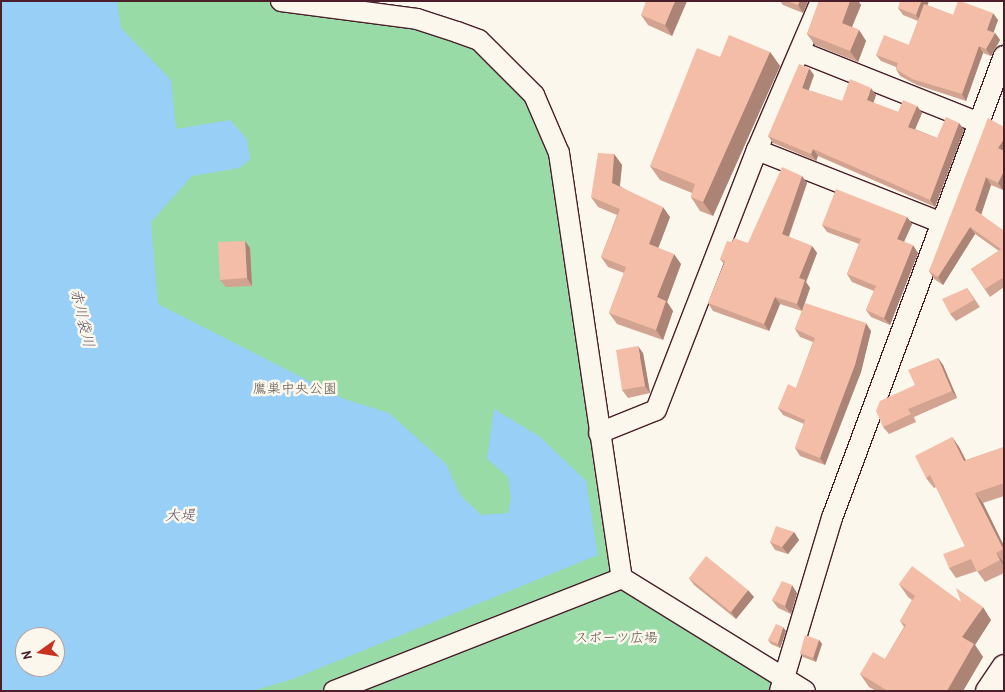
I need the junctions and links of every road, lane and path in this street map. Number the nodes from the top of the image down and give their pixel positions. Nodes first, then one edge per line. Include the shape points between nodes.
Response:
1 (281, 1) edge
2 (821, 1) edge
3 (801, 52) junction
4 (1004, 56) edge
5 (979, 123) junction
6 (757, 150) junction
7 (942, 223) junction
8 (599, 433) junction
9 (622, 578) junction
10 (1004, 667) edge
11 (782, 685) edge
12 (334, 691) edge
13 (804, 691) edge
14 (988, 691) edge

1 - 8 street via 417,19 479,40 534,95 559,153
2 - 3 street
3 - 5 street
3 - 6 street
4 - 5 street
5 - 7 street
6 - 7 street
6 - 8 street via 656,410
7 - 11 street via 832,518
8 - 9 street
9 - 11 street
9 - 12 street
10 - 14 street
11 - 13 street

